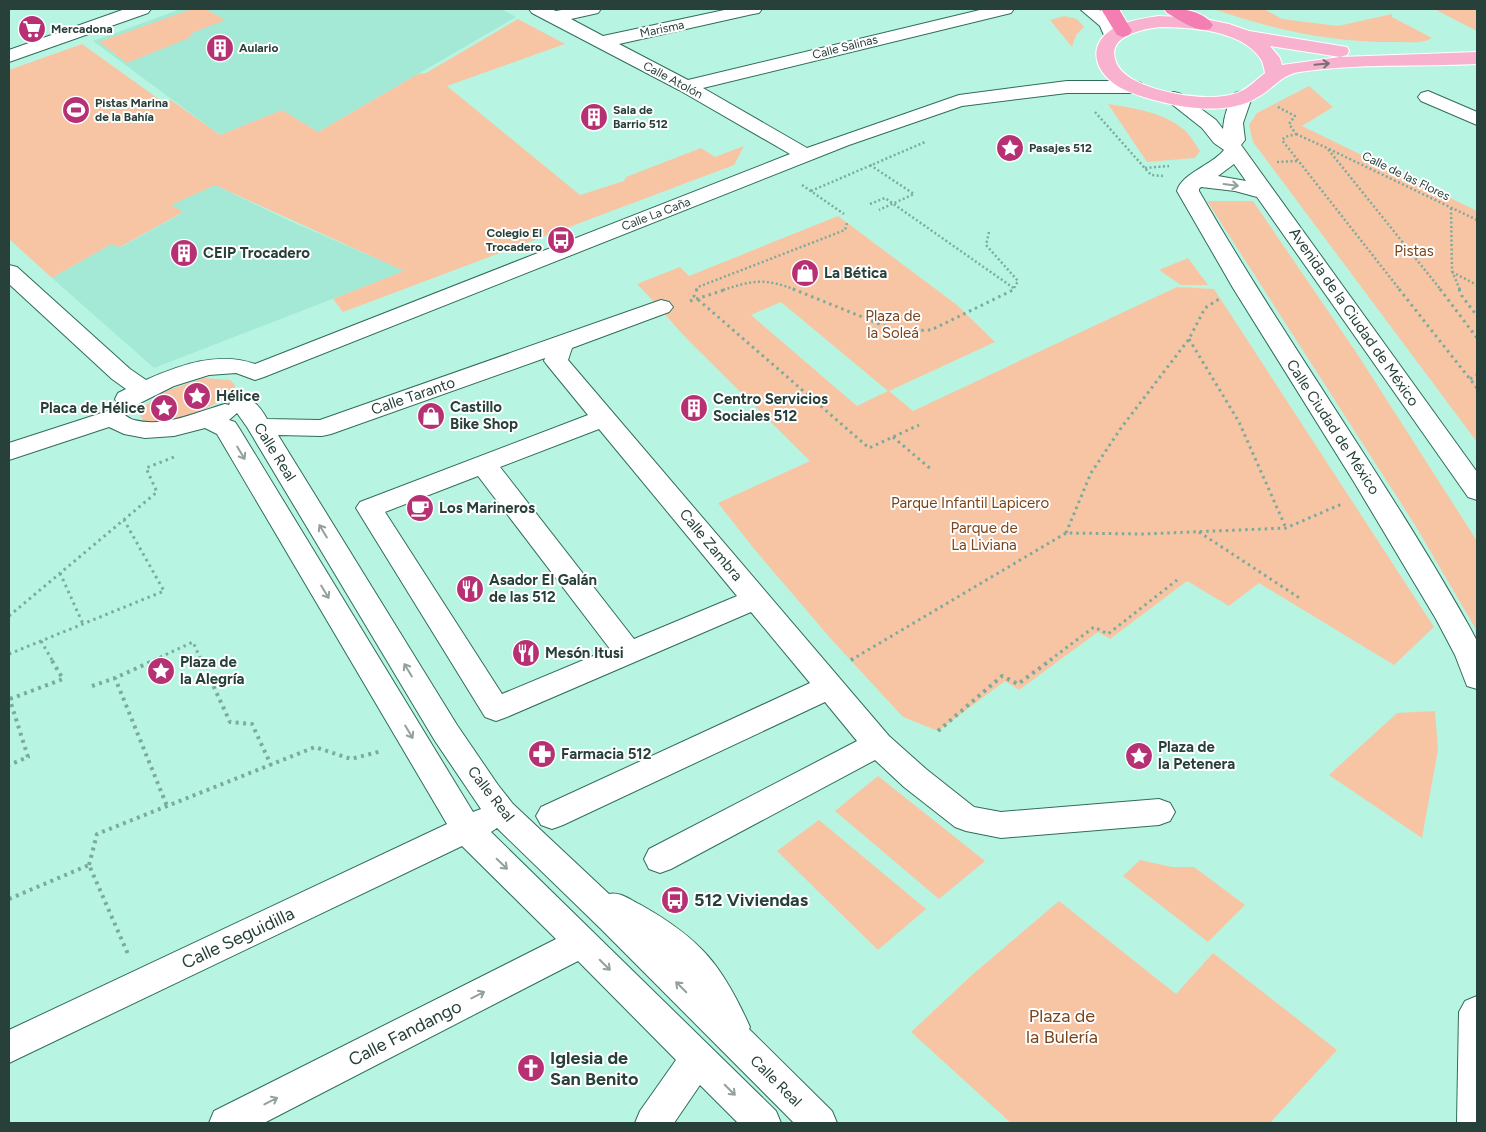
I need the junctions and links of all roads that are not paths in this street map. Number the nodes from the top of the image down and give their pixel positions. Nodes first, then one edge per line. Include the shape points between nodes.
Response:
1 (592, 9) edge
2 (753, 9) edge
3 (1005, 9) edge
4 (1089, 9) edge
5 (1173, 9) edge
6 (134, 10) edge
7 (1111, 10) edge
8 (546, 13) edge
9 (1204, 25) junction
10 (1118, 33) junction
11 (1243, 36) junction
12 (600, 42) junction
13 (1477, 52) edge
14 (9, 56) edge
15 (1477, 58) edge
16 (1106, 63) junction
17 (1275, 74) junction
18 (686, 86) junction
19 (1134, 86) junction
20 (1067, 87) junction
21 (1428, 97) dead end
22 (1174, 98) junction
23 (1242, 98) junction
24 (1477, 119) edge
25 (1232, 147) junction
26 (806, 156) junction
27 (1196, 180) junction
28 (1266, 193) junction
29 (11, 278) edge
30 (661, 308) road end
31 (560, 352) junction
32 (254, 372) junction
33 (144, 390) junction
34 (241, 404) junction
35 (114, 417) junction
36 (604, 418) junction
37 (208, 420) junction
38 (260, 427) junction
39 (9, 452) edge
40 (484, 465) junction
41 (1477, 491) edge
42 (756, 599) junction
43 (628, 652) junction
44 (1477, 678) edge
45 (830, 686) junction
46 (872, 737) junction
47 (1158, 812) dead end
48 (502, 813) junction
49 (552, 816) dead end
50 (467, 830) junction
51 (660, 859) dead end
52 (582, 942) junction
53 (1477, 1012) edge
54 (9, 1047) edge
55 (698, 1058) junction
56 (227, 1123) edge
57 (653, 1123) edge
58 (763, 1123) edge
59 (818, 1123) edge
60 (1475, 1123) edge

1 - 8 street
2 - 12 street, Marisma
3 - 18 street, Calle Salinas
4 - 10 street
5 - 9 highway
6 - 14 street
7 - 10 highway
8 - 12 street, Calle Atolón
9 - 10 main road via 1159,22
9 - 11 main road
10 - 16 main road via 1105,49
11 - 13 main road via 1341,51
11 - 17 main road via 1270,54
12 - 18 street, Calle Atolón
17 -> 15 main road via 1316,65
16 - 19 main road via 1115,75
16 - 20 street
17 - 23 main road
18 - 26 street, Calle Atolón
19 - 20 street
19 - 22 main road
20 - 26 street, Calle La Caña via 959,101
21 - 24 street
22 - 23 main road via 1203,102
22 - 25 street, Avenida de la Ciudad de México via 1210,124
23 - 25 street via 1232,128 1235,140
25 - 27 street via 1224,164
25 - 28 street, Avenida de la Ciudad de México
26 - 32 street, Calle La Caña
27 -> 28 street
27 - 44 street, Calle Ciudad de México via 1188,191 1225,258 1378,495 1453,624 1476,668
28 - 41 street, Avenida de la Ciudad de México
29 - 33 street via 121,374
30 - 31 street, Calle Taranto
31 - 36 street, Calle Zambra
31 - 38 street, Calle Taranto via 322,428
32 - 33 street via 236,366 200,369
32 - 34 street via 257,381
33 - 35 street via 119,406 113,412
34 - 37 street
34 - 38 street, Calle Real
35 - 37 street via 121,425 137,428 174,427
35 - 39 street
36 - 40 street
36 - 42 street, Calle Zambra
37 -> 50 street, Calle Real via 226,428
48 -> 38 street, Calle Real via 446,733
40 - 43 street
40 - 43 street via 369,508 496,709
42 - 43 street
42 - 45 street, Calle Zambra
45 - 46 street, Calle Zambra
45 - 49 street
46 - 47 street, Calle Zambra via 915,778 966,818 1001,826
46 - 51 street
48 - 50 street, Calle Seguidilla
59 -> 48 street, Calle Real via 741,1046 717,996 690,960 650,927 582,890
50 -> 52 street, Calle Real
50 - 54 street, Calle Seguidilla
52 -> 55 street, Calle Real
56 -> 52 street, Calle Fandango
53 - 60 street
55 - 57 street
55 -> 58 street, Calle Real

